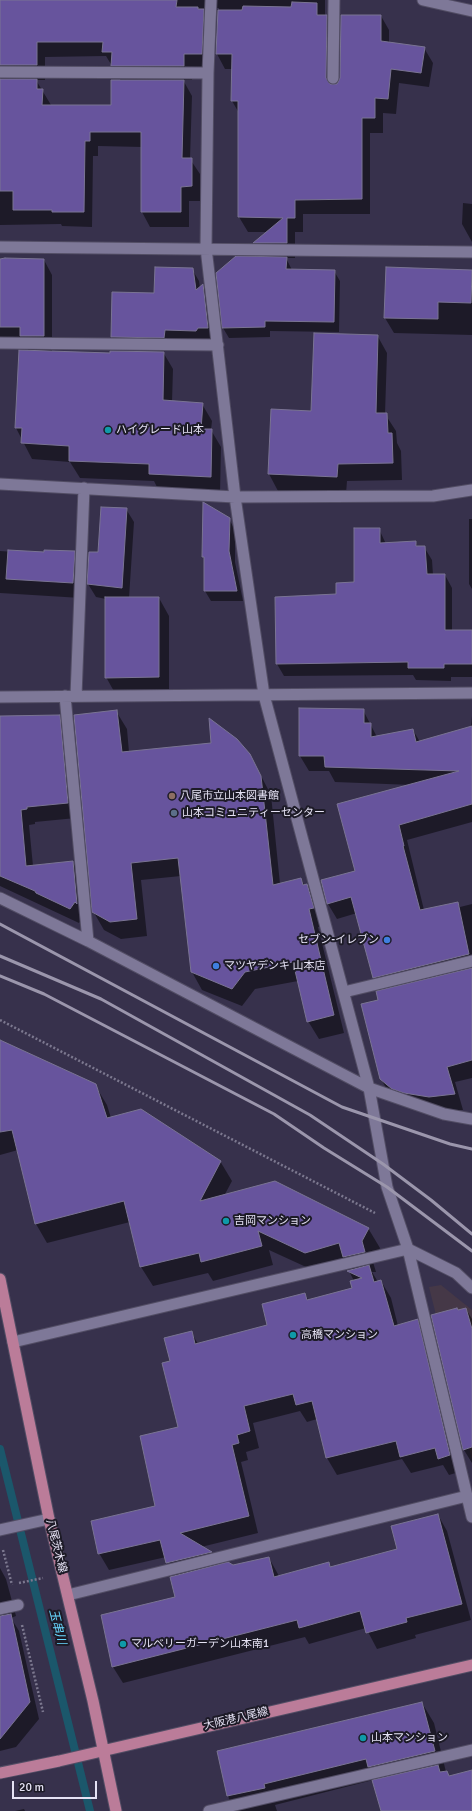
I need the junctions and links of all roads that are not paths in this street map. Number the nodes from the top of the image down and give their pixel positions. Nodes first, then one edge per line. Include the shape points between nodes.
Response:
1 (211, 0) edge
2 (334, 0) edge
3 (423, 0) edge
4 (472, 11) edge
5 (0, 72) edge
6 (208, 73) junction
7 (333, 78) dead end
8 (0, 247) edge
9 (206, 248) junction
10 (472, 252) edge
11 (0, 343) edge
12 (218, 345) junction
13 (0, 484) edge
14 (84, 488) junction
15 (472, 490) edge
16 (235, 497) junction
17 (472, 693) edge
18 (264, 694) junction
19 (71, 696) junction
20 (0, 697) edge
21 (0, 898) edge
22 (88, 941) junction
23 (472, 961) edge
24 (344, 992) junction
25 (369, 1088) junction
26 (472, 1119) edge
27 (408, 1250) junction
28 (0, 1279) edge
29 (472, 1288) edge
30 (13, 1342) junction
31 (467, 1496) junction
32 (472, 1517) edge
33 (49, 1519) junction
34 (2, 1530) edge
35 (68, 1595) junction
36 (18, 1605) road end
37 (0, 1609) edge
38 (472, 1665) edge
39 (103, 1750) junction
40 (472, 1750) edge
41 (0, 1773) edge
42 (116, 1811) edge
43 (209, 1811) edge

1 - 6 street
2 - 7 street
3 - 4 street
5 - 6 street
6 - 9 street
8 - 9 street
9 - 10 street
9 - 12 street
11 - 12 street
12 - 16 street
13 - 14 street
14 - 16 street
14 - 19 street
15 - 16 street via 433,496
16 - 18 street
17 - 18 street
18 - 19 street
18 - 24 street
19 - 20 street
19 - 22 street
21 - 22 street
22 - 25 street
23 - 24 street
24 - 25 street
25 - 26 street via 444,1114
25 - 27 street via 387,1187
27 - 29 street via 456,1272
27 - 30 street
27 - 31 street
28 - 30 main road, 八尾茨木線
30 - 33 main road, 八尾茨木線
31 - 32 street
31 - 35 street
33 - 34 street
33 - 35 main road, 八尾茨木線
35 - 39 main road, 八尾茨木線
36 - 37 street
38 - 39 main road, 大阪港八尾線
39 - 41 main road, 大阪港八尾線
39 - 42 main road, 八尾茨木線
40 - 43 street

